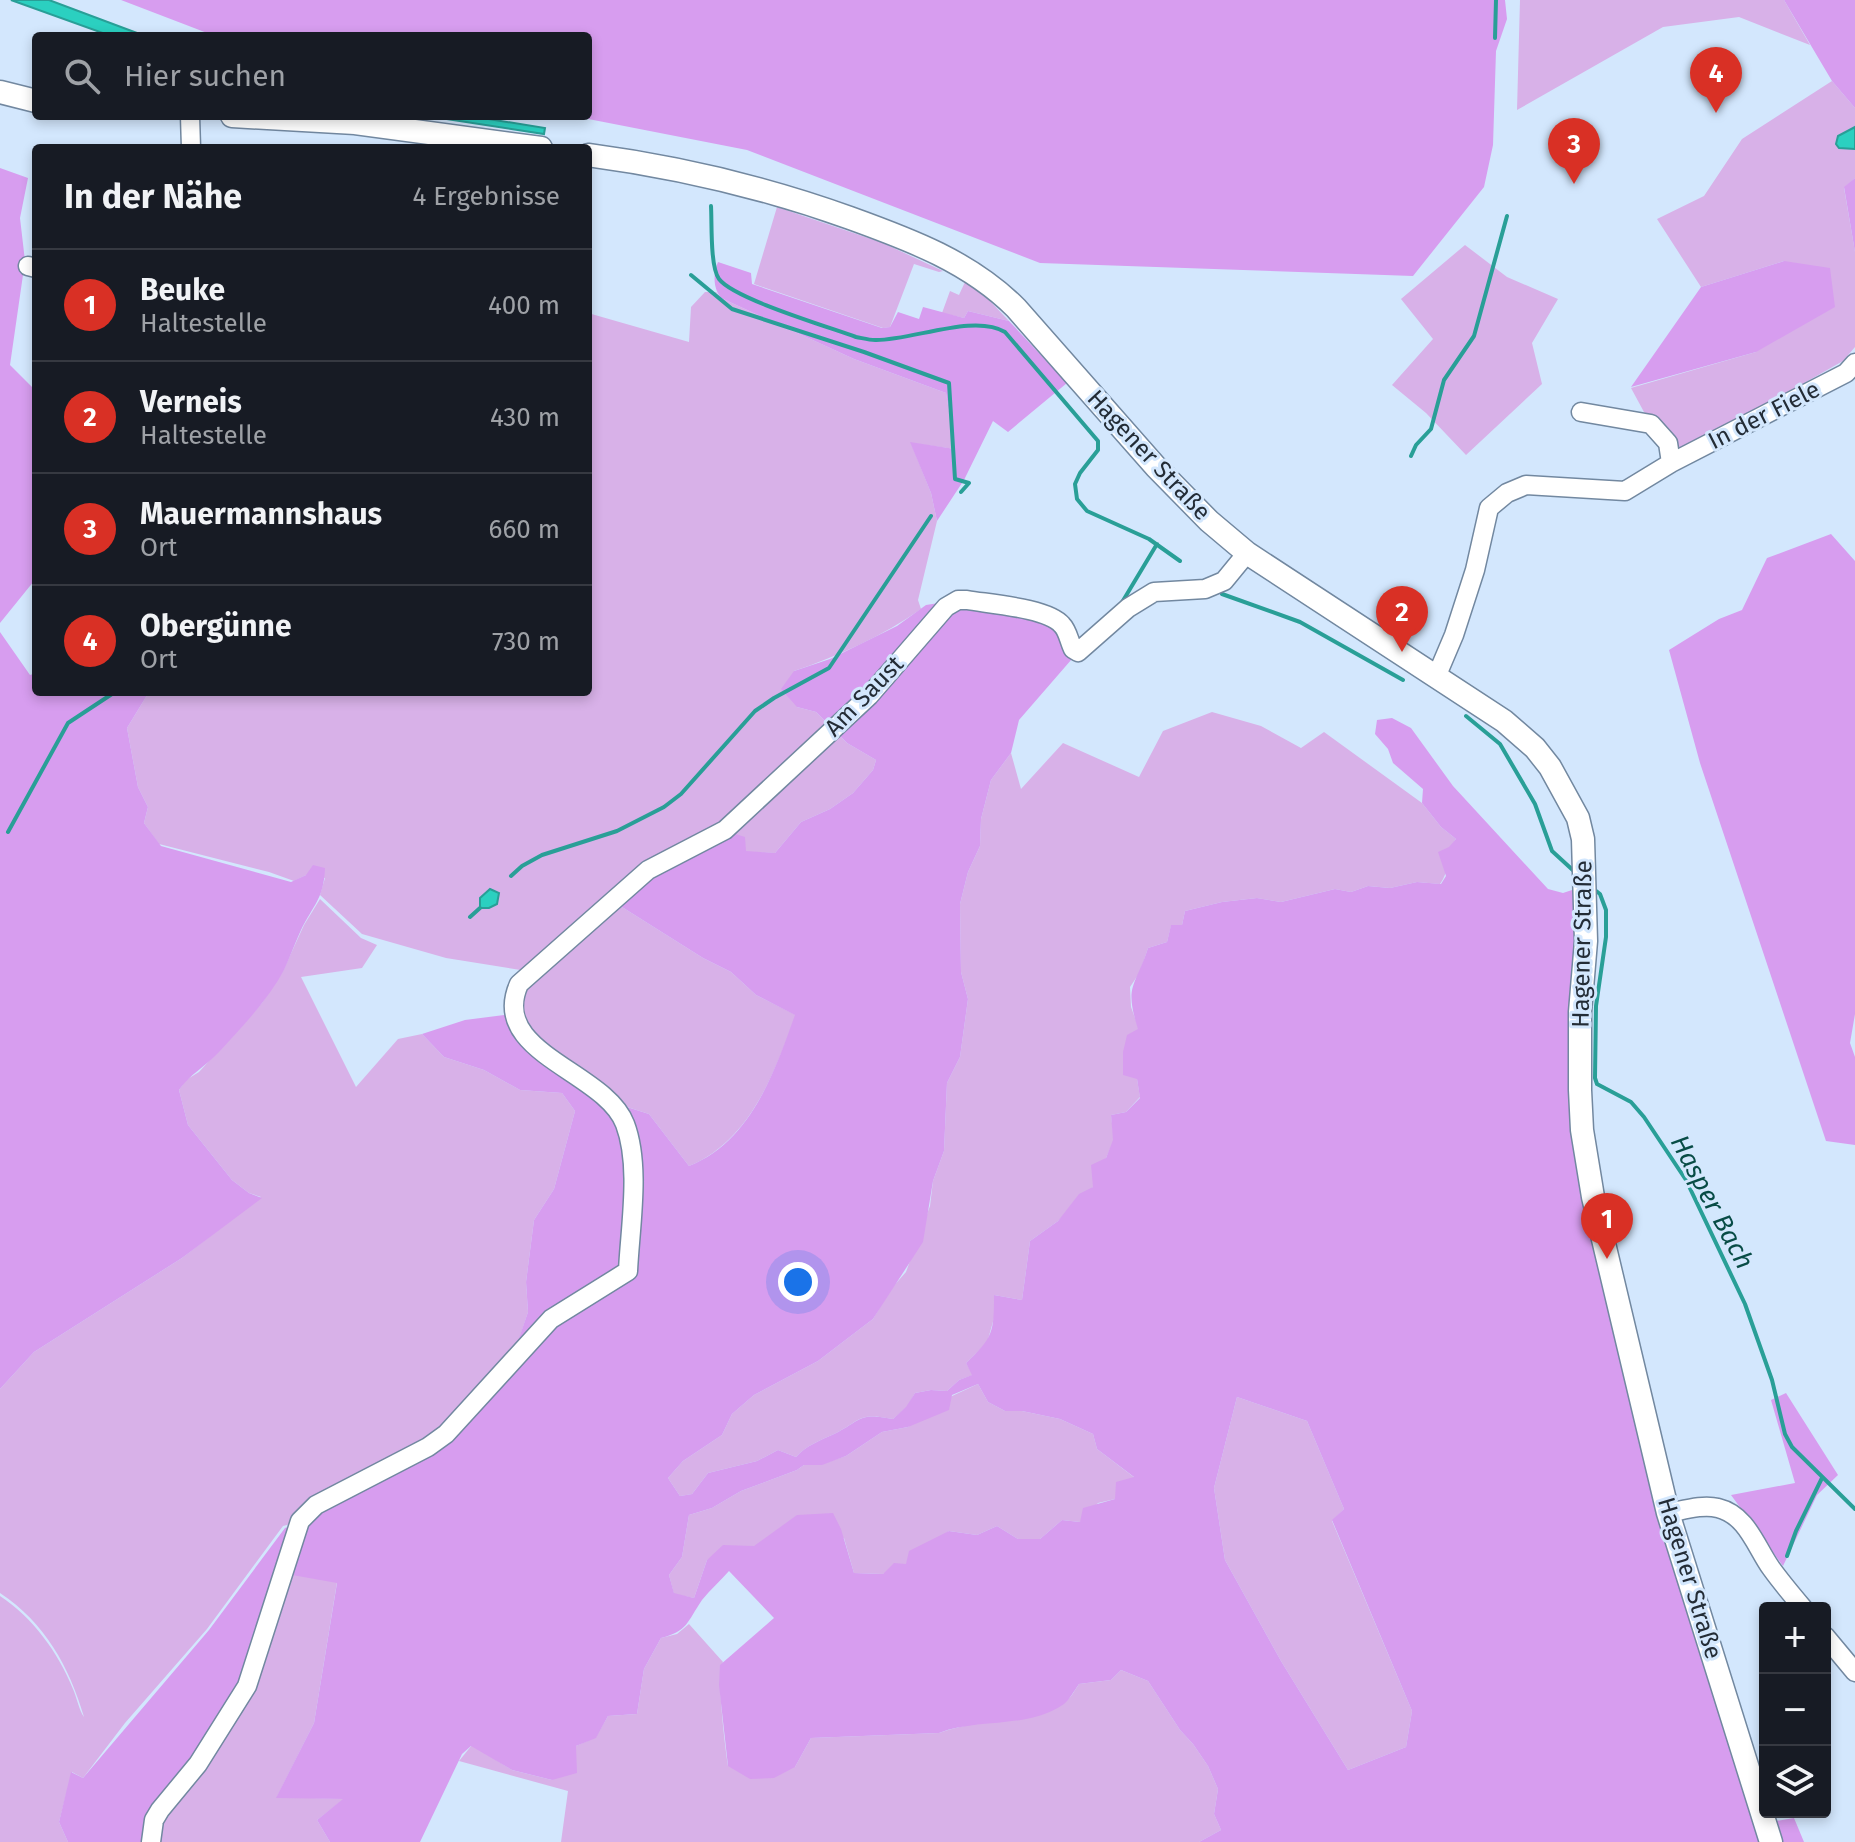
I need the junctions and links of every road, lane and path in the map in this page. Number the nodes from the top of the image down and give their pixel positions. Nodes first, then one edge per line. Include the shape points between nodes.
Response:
1 (0, 92) edge
2 (32, 100) edge
3 (190, 120) edge
4 (302, 120) edge
5 (191, 144) edge
6 (511, 144) edge
7 (592, 155) edge
8 (1855, 363) edge
9 (1581, 412) dead end
10 (1671, 463) junction
11 (1247, 553) junction
12 (1437, 675) junction
13 (1668, 1513) junction
14 (1798, 1602) edge
15 (1831, 1643) edge
16 (1855, 1672) edge
17 (151, 1842) edge
18 (1771, 1842) edge

1 - 2 main road
3 - 5 street
4 - 6 main road
7 - 11 main road, Hagener Straße via 653,163 768,190 869,224 964,266 1016,308 1156,467
8 - 10 street, In der Fiele via 1846,373
9 - 10 street via 1651,424 1668,443
10 - 12 street, In der Fiele via 1625,491 1526,485 1489,508 1471,583
11 - 12 main road, Hagener Straße
11 - 17 street, Am Saust via 1224,581 1205,589 1154,592 1078,652 1059,621 1045,615 967,600 946,607 869,696 725,830 648,870 519,984 513,1013 526,1038 607,1099 624,1121 633,1151 628,1271 551,1319 446,1434 316,1505 300,1521 247,1686 198,1764 160,1810
12 - 13 main road, Hagener Straße via 1535,748 1578,818 1587,897 1580,1012 1582,1130
13 - 14 street via 1717,1507 1733,1514
13 - 18 main road, Hagener Straße
15 - 16 street

